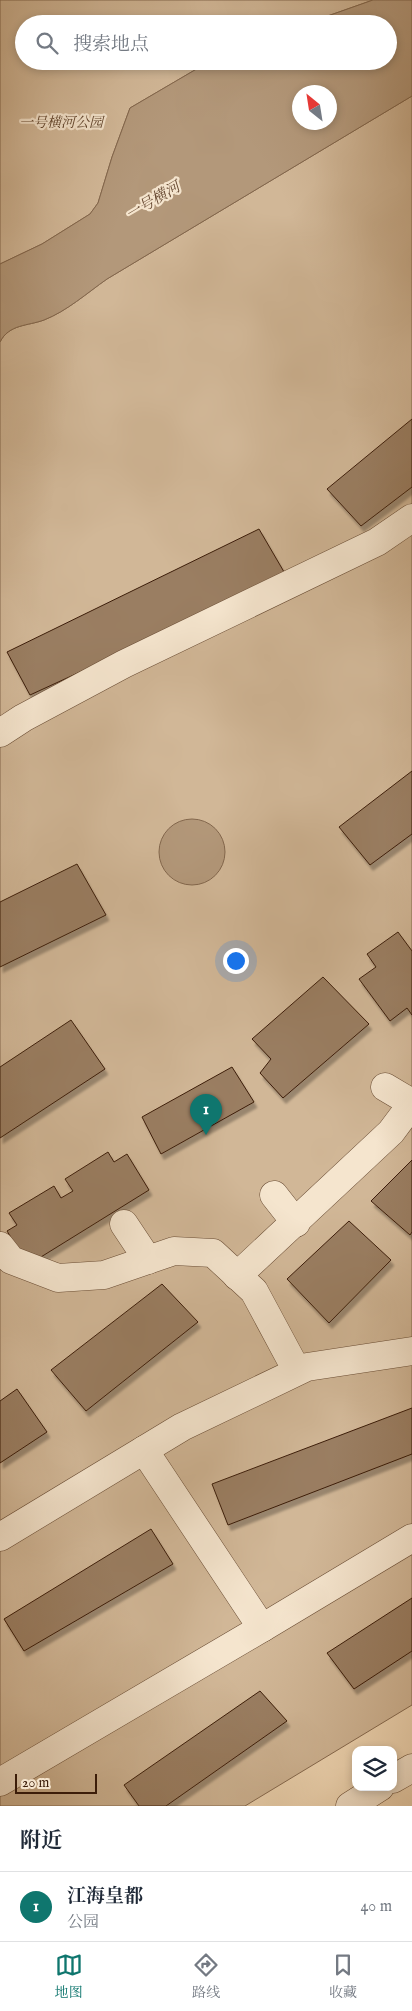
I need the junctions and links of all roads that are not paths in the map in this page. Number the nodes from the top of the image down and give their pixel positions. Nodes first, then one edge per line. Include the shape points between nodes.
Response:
1 (412, 518) edge
2 (0, 733) edge
3 (385, 1087) dead end
4 (412, 1103) edge
5 (274, 1195) dead end
6 (296, 1223) junction
7 (124, 1224) dead end
8 (0, 1246) edge
9 (148, 1260) junction
10 (238, 1276) junction
11 (412, 1351) edge
12 (297, 1371) junction
13 (144, 1450) junction
14 (0, 1537) edge
15 (412, 1538) edge
16 (262, 1628) junction
17 (412, 1768) edge
18 (397, 1777) edge
19 (0, 1782) edge
20 (374, 1791) edge
21 (350, 1806) edge

1 - 2 street via 377,542 124,664
3 - 4 street
4 - 6 street via 391,1132
5 - 6 street
6 - 10 street
7 - 9 street
8 - 9 street via 11,1260 58,1278 104,1275
9 - 10 street via 174,1251 213,1254
10 - 12 street via 254,1291
11 - 12 street
12 - 13 street
13 - 14 street
13 - 16 street
15 - 16 street
16 - 19 street
17 - 18 street
20 - 21 street

